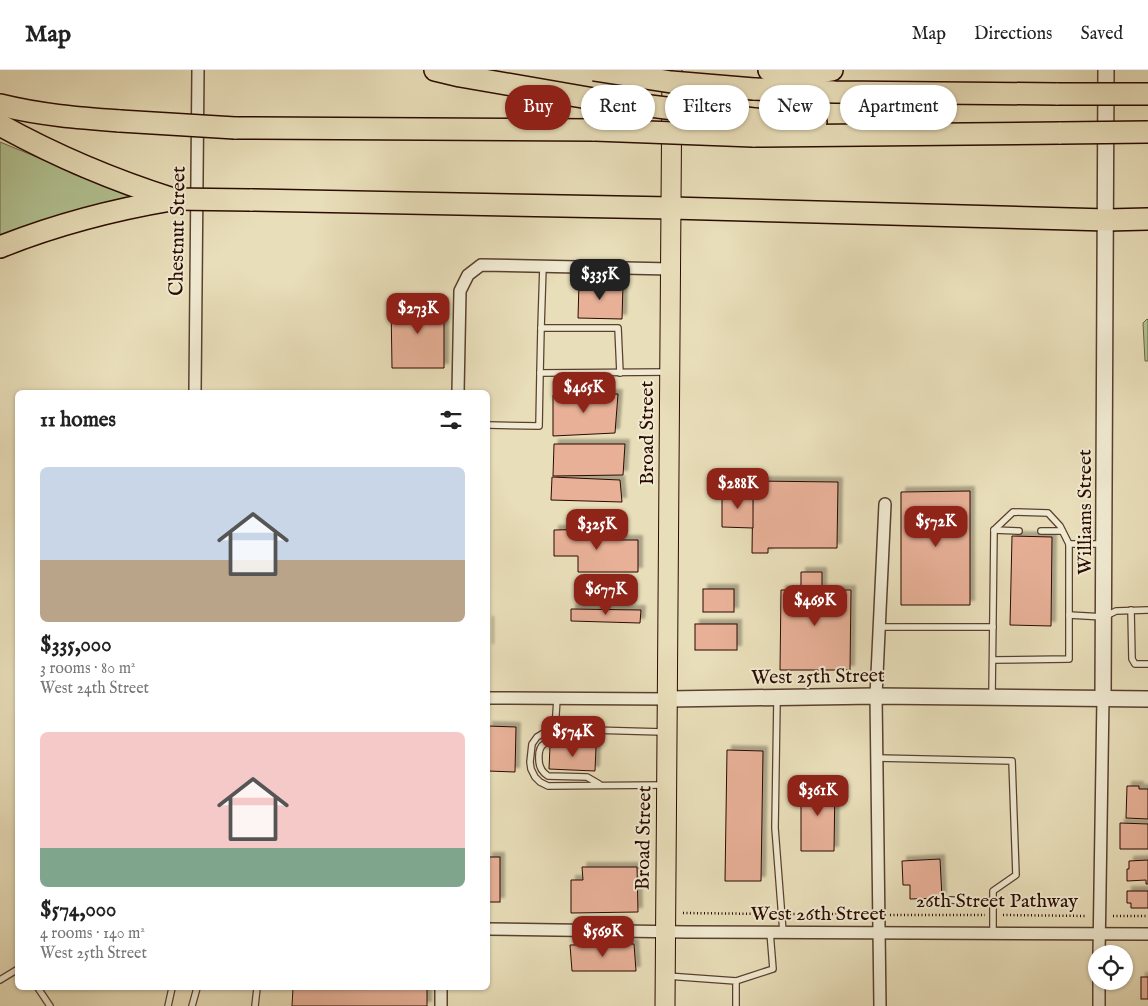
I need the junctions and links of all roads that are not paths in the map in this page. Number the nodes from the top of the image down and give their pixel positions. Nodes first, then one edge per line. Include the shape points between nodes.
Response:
1 (198, 70) edge
2 (435, 70) edge
3 (594, 70) edge
4 (672, 70) edge
5 (769, 70) edge
6 (832, 70) edge
7 (1106, 70) edge
8 (1148, 94) edge
9 (0, 105) edge
10 (0, 125) edge
11 (753, 127) junction
12 (1148, 132) edge
13 (173, 199) junction
14 (672, 208) junction
15 (1148, 219) edge
16 (1107, 220) junction
17 (0, 247) edge
18 (544, 266) junction
19 (671, 268) junction
20 (541, 328) junction
21 (670, 372) junction
22 (540, 373) junction
23 (620, 373) junction
24 (195, 390) edge
25 (458, 390) edge
26 (490, 425) edge
27 (885, 504) dead end
28 (994, 530) junction
29 (1019, 531) dead end
30 (1041, 531) dead end
31 (1062, 531) junction
32 (1069, 544) junction
33 (1105, 544) junction
34 (1131, 610) junction
35 (1148, 610) edge
36 (1069, 615) junction
37 (1104, 617) junction
38 (879, 627) junction
39 (993, 627) junction
40 (993, 660) junction
41 (1148, 664) edge
42 (876, 696) junction
43 (776, 697) junction
44 (992, 697) junction
45 (490, 698) edge
46 (1104, 698) junction
47 (557, 699) junction
48 (668, 699) junction
49 (1148, 699) edge
50 (555, 728) junction
51 (596, 730) junction
52 (668, 732) junction
53 (877, 758) junction
54 (600, 785) junction
55 (667, 785) junction
56 (950, 900) dead end
57 (992, 902) junction
58 (666, 922) junction
59 (490, 929) edge
60 (770, 932) junction
61 (783, 932) junction
62 (879, 933) junction
63 (993, 933) junction
64 (1099, 934) junction
65 (1148, 934) edge
66 (1099, 945) edge
67 (15, 971) edge
68 (665, 976) junction
69 (0, 980) edge
70 (736, 981) junction
71 (39, 990) edge
72 (172, 990) edge
73 (196, 990) edge
74 (257, 990) edge
75 (441, 990) edge
76 (1099, 990) edge
77 (50, 1006) edge
78 (168, 1006) edge
79 (192, 1006) edge
80 (255, 1006) edge
81 (441, 1006) edge
82 (665, 1006) edge
83 (736, 1006) edge
84 (880, 1006) edge
85 (1099, 1006) edge

1 - 24 street, Chestnut Street
2 - 11 highway, bridge
3 - 8 highway, bridge via 671,82 754,89
4 - 14 main road, Broad Street
5 - 6 highway
7 - 16 street, Williams Street
9 - 11 highway, bridge via 54,116 235,128 594,130
10 - 13 highway via 65,159 136,188
11 - 12 highway, bridge
13 - 14 highway, bridge
13 - 17 highway via 95,215
14 - 16 highway
14 - 19 main road, Broad Street
15 - 16 highway
16 - 33 street, Williams Street
18 - 19 street
18 - 20 lane
18 - 25 street via 481,265 468,275 460,290
19 - 21 main road, Broad Street
20 - 22 lane
20 - 23 lane via 618,328
21 - 23 lane
21 - 48 main road, Broad Street
22 - 23 lane
22 - 26 lane via 540,426
27 - 38 street
28 - 29 lane
28 - 31 lane via 1014,512 1048,513
28 - 39 lane
30 - 31 lane
31 - 32 lane
32 - 33 lane
32 - 36 lane
33 - 37 street, Williams Street
34 - 35 lane
34 - 37 lane via 1116,611
34 - 41 lane via 1132,660 1135,664
36 - 37 lane
36 - 40 lane via 1069,659
37 - 46 street, Williams Street
38 - 39 lane
38 - 42 street
39 - 40 lane
40 - 44 lane
42 - 43 street, West 25th Street
42 - 44 street, West 25th Street
42 - 53 street
43 - 48 street, West 25th Street
43 - 61 lane via 775,828
44 - 46 street, West 25th Street
45 - 47 street, West 25th Street
46 - 49 street, West 25th Street
46 - 64 street, Williams Street
47 - 48 street, West 25th Street
47 - 50 lane
48 - 52 main road, Broad Street
50 - 51 lane
50 - 54 lane via 537,737 532,744 530,762 535,777 548,786
51 - 52 lane
51 - 54 lane via 569,740 544,743 538,757 541,770 548,776 587,777
52 - 55 main road, Broad Street
53 - 57 lane via 1012,760 1016,875 993,891
53 - 62 street
54 - 55 lane
55 - 58 main road, Broad Street
56 - 57 lane
57 - 63 lane
58 - 59 street, West 26th Street
58 - 60 street, West 26th Street
58 - 68 main road, Broad Street
60 - 61 street, West 26th Street
60 - 70 lane via 773,968
61 - 62 street, West 26th Street
62 - 63 street, West 26th Street
62 - 84 street
63 - 64 street, West 26th Street
64 - 65 street, West 26th Street
64 - 66 street, Williams Street
67 - 69 lane
68 - 70 lane
68 - 82 main road, Broad Street
70 - 83 lane
71 - 77 lane
72 - 78 lane
73 - 79 lane
74 - 80 lane
75 - 81 street
76 - 85 street

